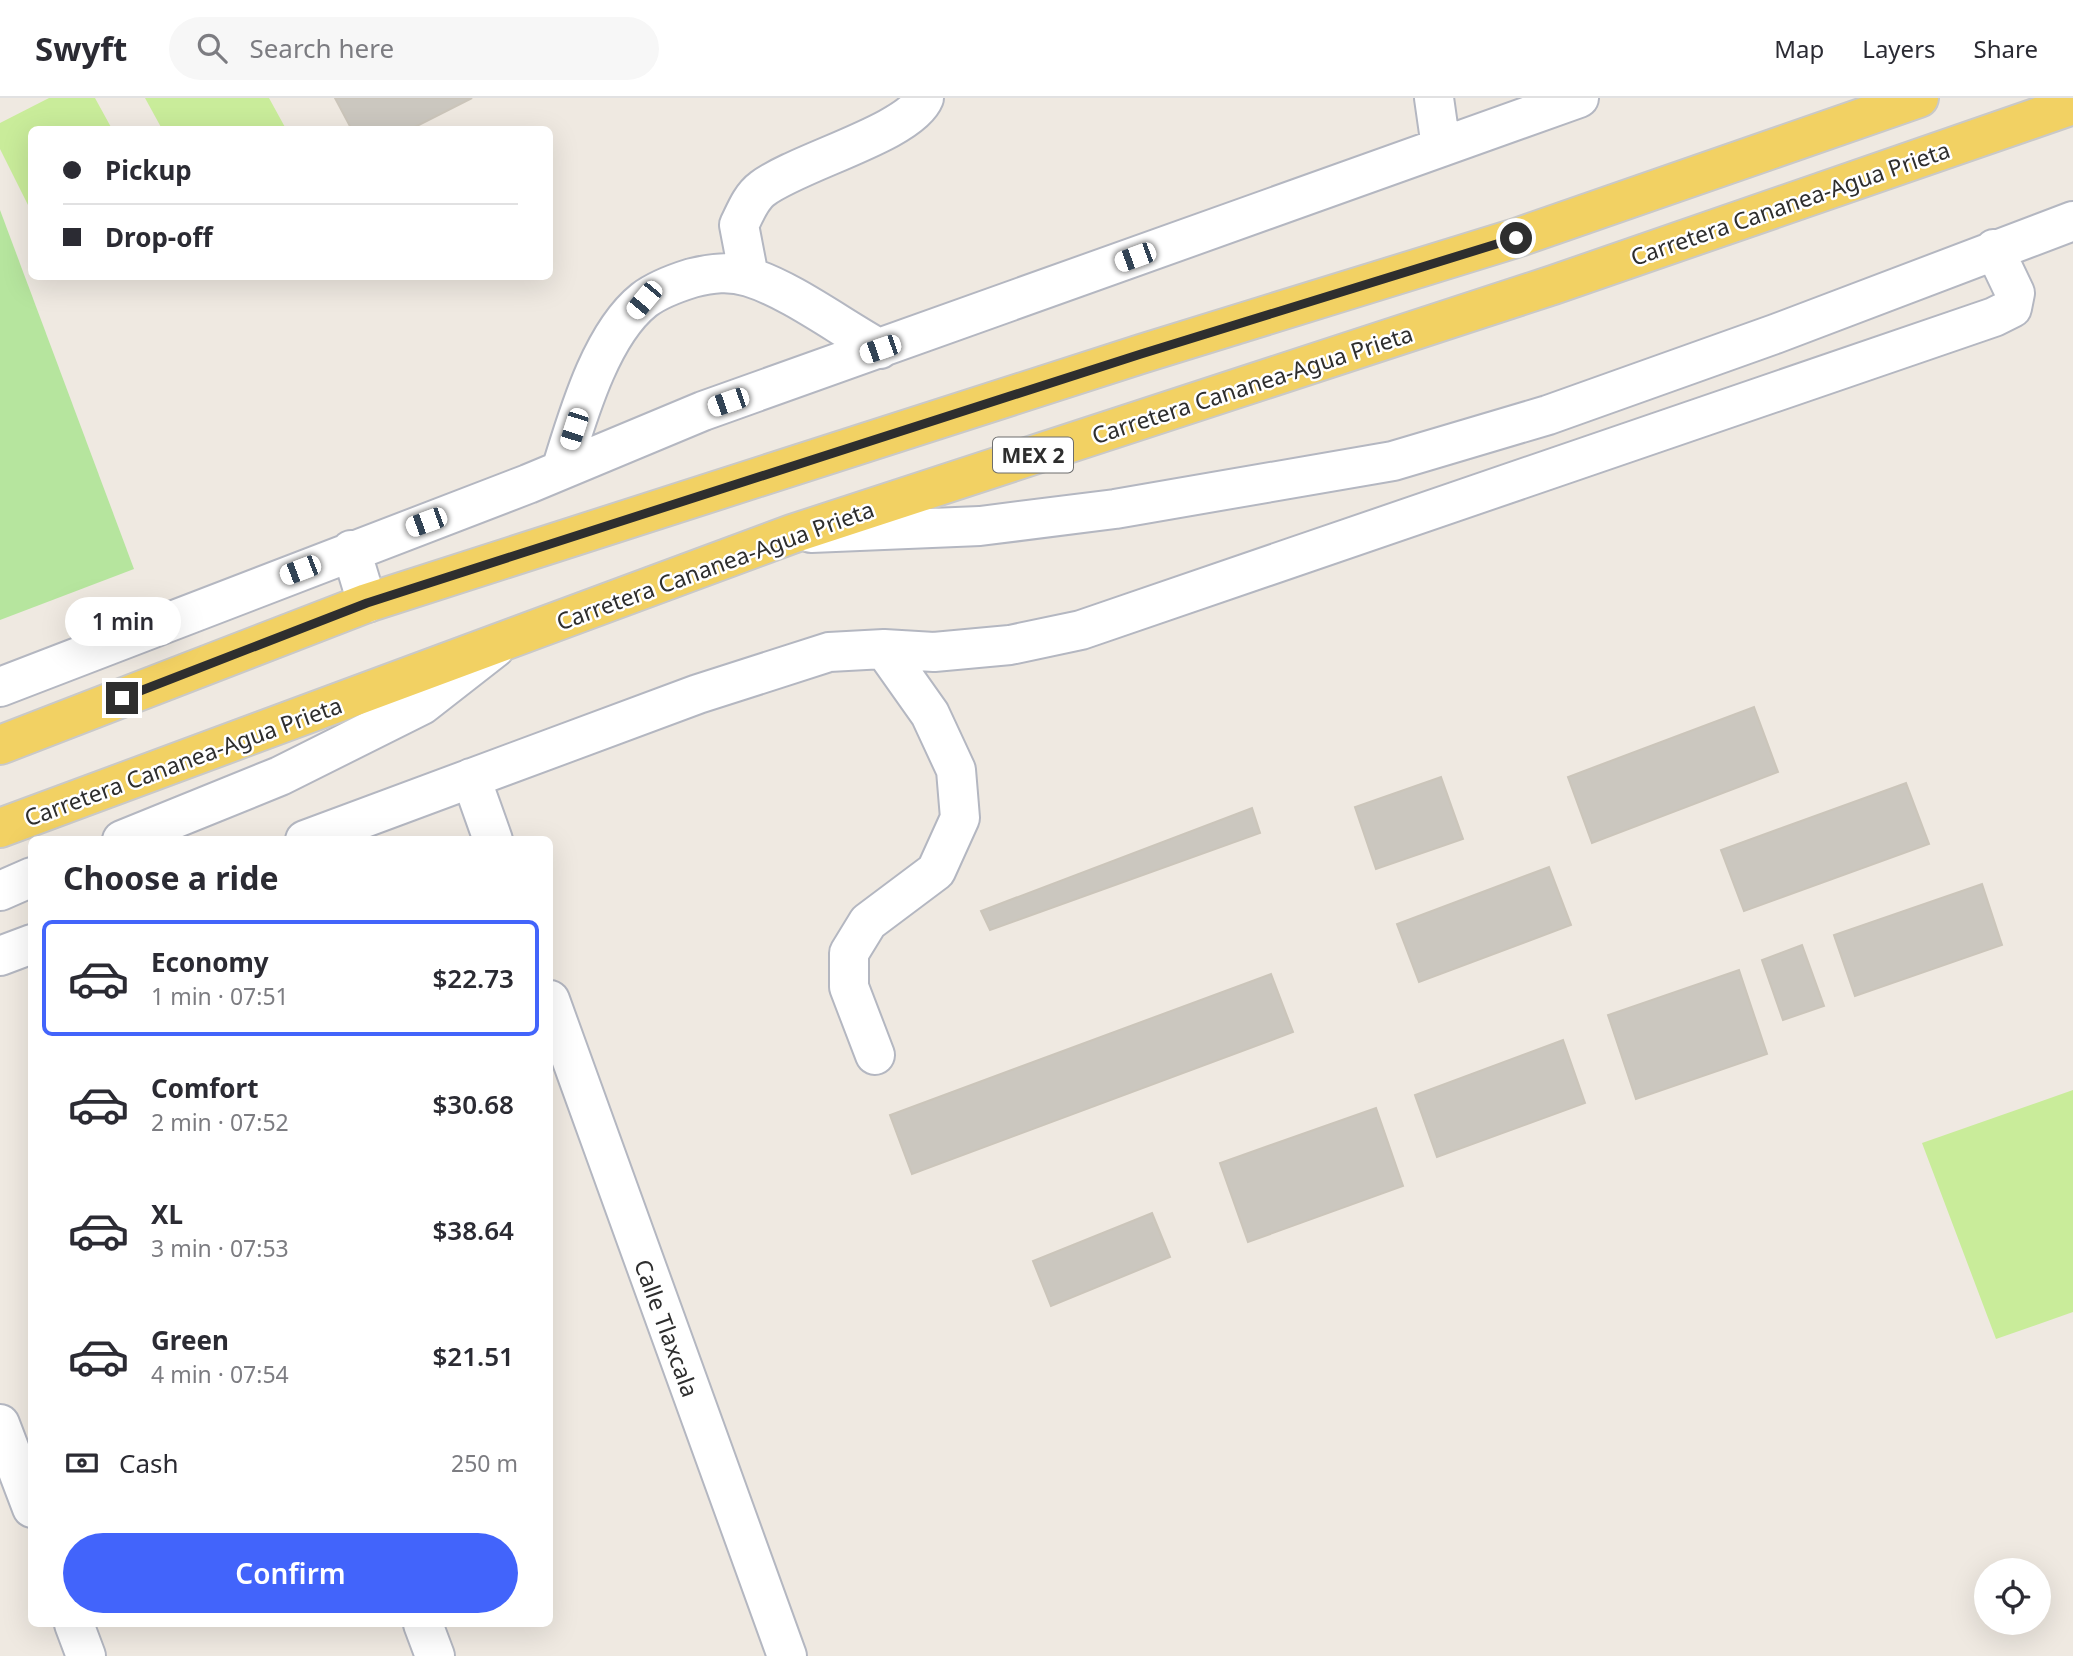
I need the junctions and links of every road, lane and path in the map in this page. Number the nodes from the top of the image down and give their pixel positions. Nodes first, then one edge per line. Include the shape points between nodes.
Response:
1 (924, 98) edge
2 (1434, 98) edge
3 (1579, 98) edge
4 (1919, 98) edge
5 (2073, 105) edge
6 (1441, 147) junction
7 (2073, 221) edge
8 (1994, 249) junction
9 (750, 277) junction
10 (880, 349) junction
11 (561, 470) junction
12 (792, 534) junction
13 (351, 550) junction
14 (367, 603) junction
15 (500, 643) junction
16 (884, 649) junction
17 (0, 687) edge
18 (0, 745) edge
19 (471, 778) junction
20 (0, 828) edge
21 (132, 836) edge
22 (316, 836) edge
23 (492, 836) edge
24 (28, 879) edge
25 (0, 891) edge
26 (28, 946) edge
27 (0, 956) edge
28 (553, 1008) edge
29 (875, 1055) dead end
30 (0, 1424) edge
31 (28, 1498) edge
32 (75, 1627) edge
33 (424, 1627) edge
34 (86, 1656) edge
35 (435, 1656) edge
36 (787, 1656) edge

1 - 9 street via 908,117 760,190 739,225
2 - 6 street
3 - 6 street
4 - 14 main road, MEX 2 via 1516,238
5 - 12 main road, Carretera Cananea-Agua Prieta / MEX 2 via 1552,285
6 - 10 street
7 - 8 street
8 - 12 street via 1548,415 1393,461 1128,507 980,526
8 - 16 street via 2015,293 2012,308 1994,317 1081,630 1010,645 934,652
9 - 10 street
9 - 11 street via 715,272 676,283 644,300 619,330 587,388
10 - 11 street via 703,411
11 - 13 street
12 - 15 main road, Carretera Cananea-Agua Prieta / MEX 2
13 - 14 street
13 - 17 street
14 - 18 main road, MEX 2
15 - 20 main road, Carretera Cananea-Agua Prieta / MEX 2
15 - 21 street via 422,705 280,776
16 - 19 street via 829,652 698,694
16 - 29 street via 930,714 956,770 960,818 936,871 867,922 849,953 849,987
19 - 22 street
19 - 23 street
24 - 25 street
26 - 27 street
28 - 36 street, Calle Tlaxcala
30 - 31 street
32 - 34 street
33 - 35 street

